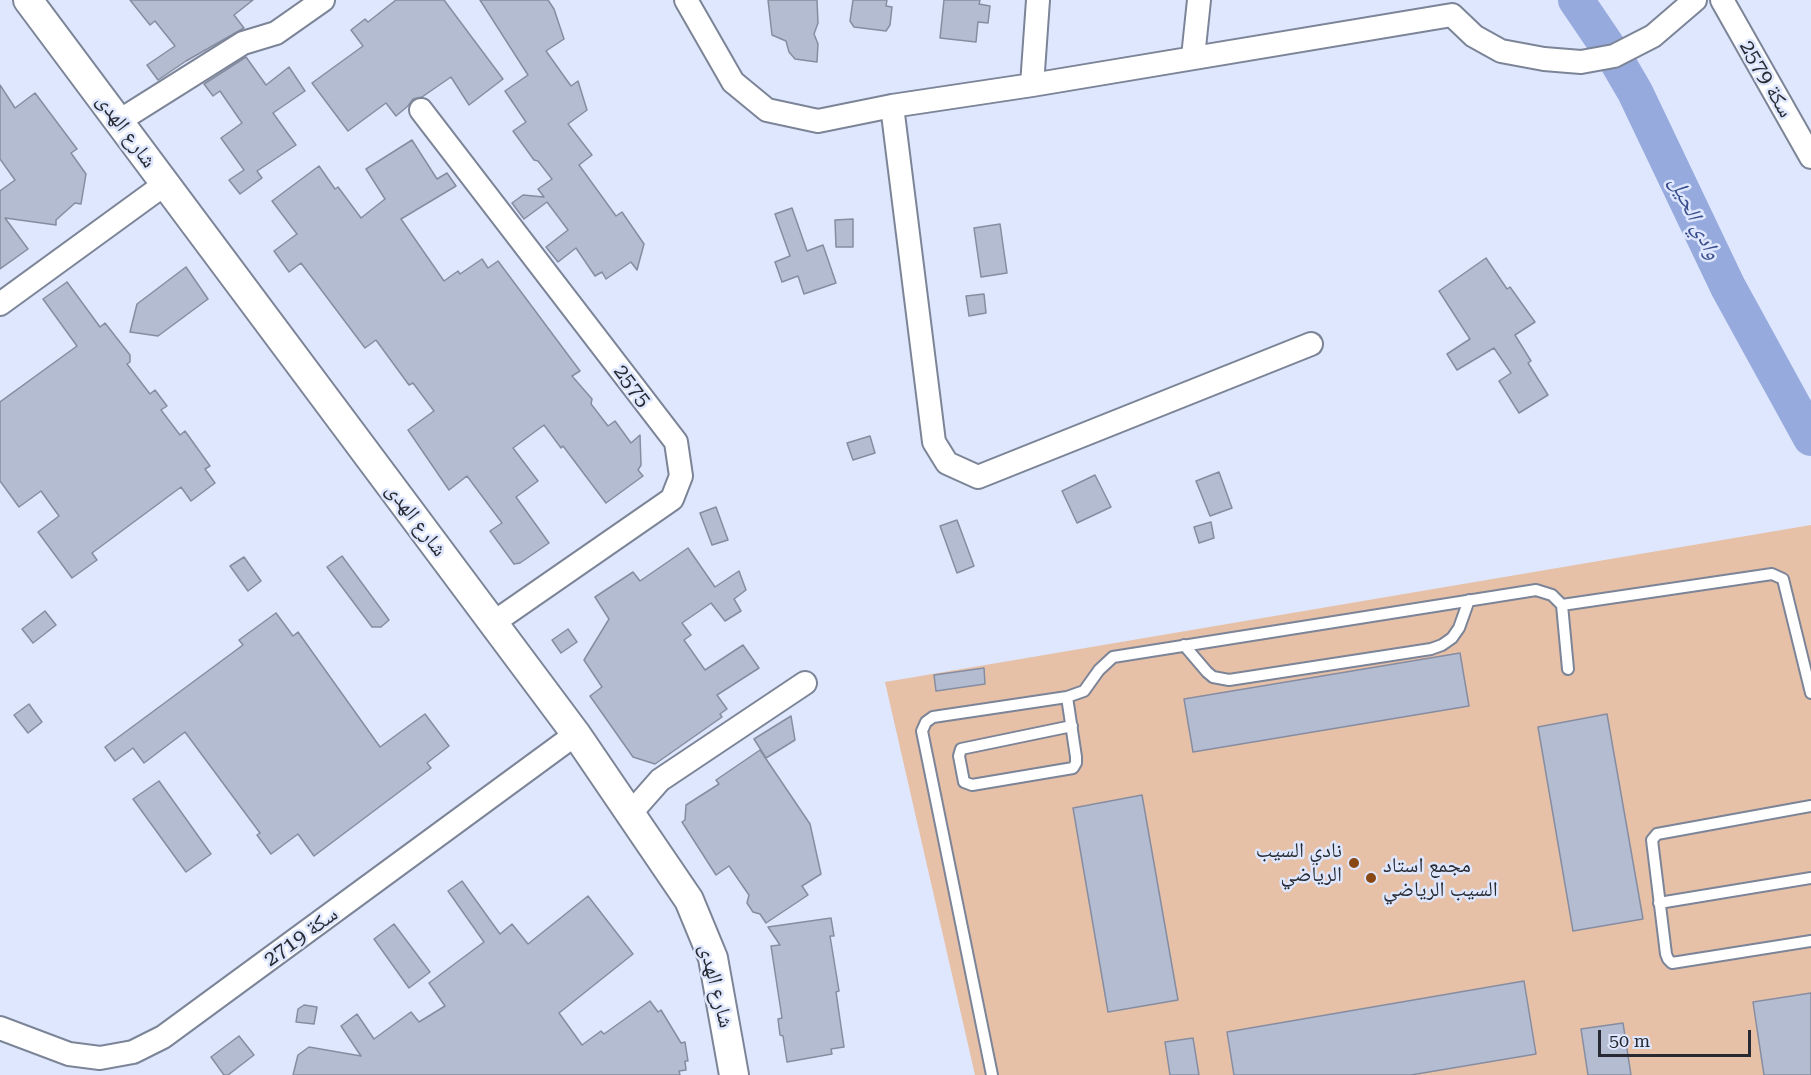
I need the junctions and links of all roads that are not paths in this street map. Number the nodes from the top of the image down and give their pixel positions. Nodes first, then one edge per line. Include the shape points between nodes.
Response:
1 (28, 0) edge
2 (323, 0) edge
3 (686, 0) edge
4 (1038, 0) edge
5 (1199, 0) edge
6 (1695, 0) edge
7 (1722, 0) edge
8 (1193, 57) junction
9 (1032, 85) junction
10 (892, 105) junction
11 (421, 110) dead end
12 (119, 121) junction
13 (1811, 157) edge
14 (165, 184) junction
15 (0, 304) edge
16 (1311, 344) dead end
17 (1469, 600) junction
18 (1562, 605) junction
19 (493, 623) junction
20 (1184, 645) junction
21 (1568, 669) dead end
22 (805, 683) dead end
23 (1811, 693) edge
24 (1067, 697) junction
25 (1072, 726) junction
26 (576, 734) junction
27 (1811, 806) edge
28 (630, 814) junction
29 (1811, 878) edge
30 (1659, 903) junction
31 (1811, 941) edge
32 (0, 1028) edge
33 (734, 1075) edge
34 (992, 1075) edge

1 - 12 street, شارع الهدى
2 - 12 street via 276,33 243,43
3 - 10 street via 734,82 767,110 818,121
4 - 9 street
5 - 8 street
6 - 8 street via 1653,36 1614,56 1581,62 1501,51 1473,36 1452,15
7 - 13 street, سكة 2579
8 - 9 street
9 - 10 street
10 - 16 street via 934,442 947,463 978,477
11 - 19 street, 2575 via 676,442 681,476 672,499
12 - 14 street, شارع الهدى
14 - 15 street
14 - 19 street, شارع الهدى
17 - 18 lane via 1536,591 1552,595
17 - 20 lane
17 - 20 lane via 1452,638 1431,649 1221,680 1207,672
18 - 21 lane
18 - 23 lane via 1772,574 1783,579
19 - 26 street, شارع الهدى
20 - 24 lane via 1113,657 1084,691
22 - 28 street via 660,780
24 - 25 lane
24 - 34 lane via 933,717 922,731
25 - 25 lane via 1076,757 1073,768 972,785 964,782 961,749
26 - 28 street, شارع الهدى
26 - 32 street, سكة 2719 via 163,1037 133,1052 100,1058 69,1054
27 - 30 lane via 1657,834 1652,840
28 - 33 street, شارع الهدى via 689,900 713,958
29 - 30 lane
30 - 31 lane via 1666,954 1672,963

